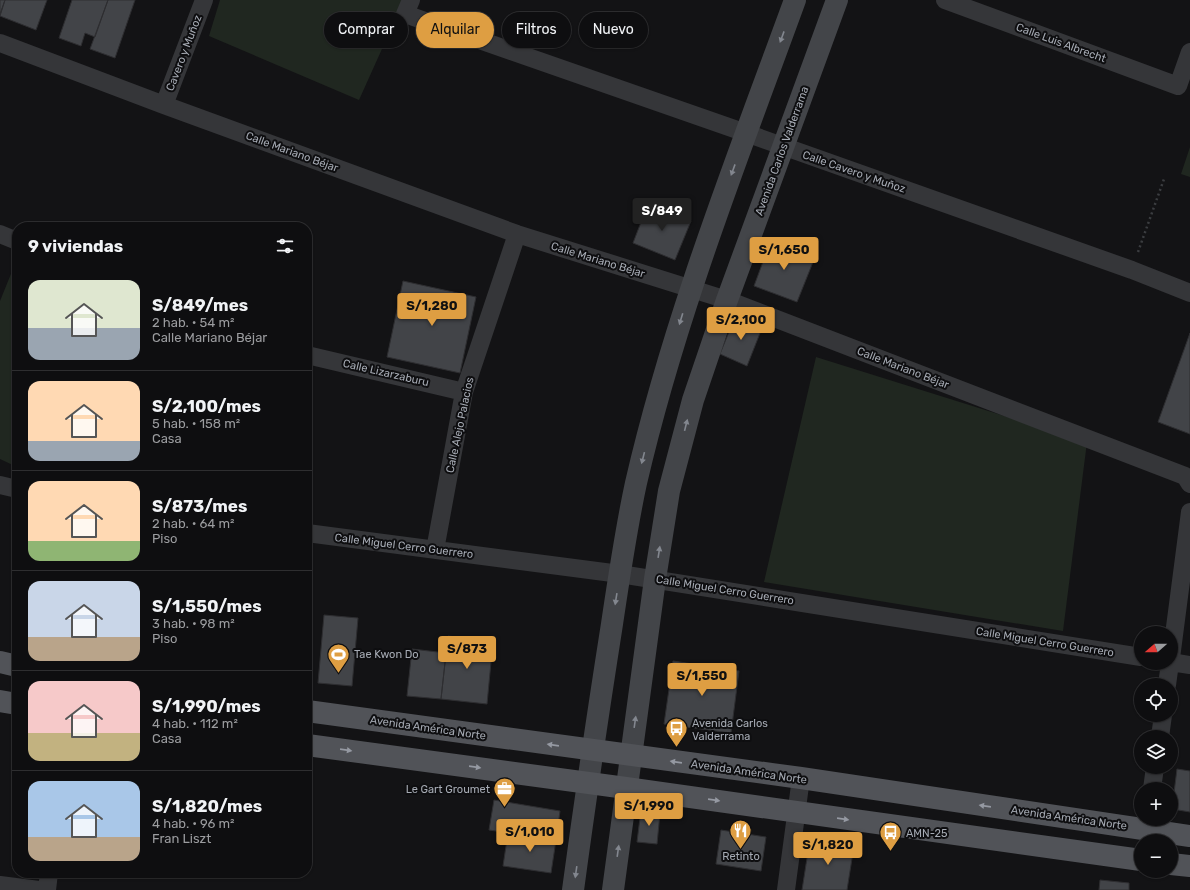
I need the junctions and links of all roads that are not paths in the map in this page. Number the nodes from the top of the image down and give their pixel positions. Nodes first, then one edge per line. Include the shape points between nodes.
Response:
1 (204, 0) edge
2 (795, 0) edge
3 (837, 0) edge
4 (945, 0) edge
5 (408, 7) edge
6 (0, 43) edge
7 (1190, 52) edge
8 (164, 105) junction
9 (746, 133) junction
10 (784, 148) junction
11 (0, 234) edge
12 (517, 234) junction
13 (12, 239) edge
14 (691, 289) junction
15 (1190, 292) edge
16 (728, 300) junction
17 (312, 356) edge
18 (464, 392) junction
19 (1190, 484) edge
20 (0, 485) edge
21 (12, 488) edge
22 (1190, 512) edge
23 (312, 534) edge
24 (435, 550) junction
25 (620, 574) junction
26 (655, 579) junction
27 (1175, 626) edge
28 (1134, 656) edge
29 (0, 662) edge
30 (1178, 663) edge
31 (12, 665) edge
32 (1190, 665) edge
33 (0, 701) edge
34 (12, 703) edge
35 (312, 712) edge
36 (312, 746) edge
37 (592, 750) junction
38 (631, 756) junction
39 (800, 778) junction
40 (587, 782) junction
41 (626, 788) junction
42 (796, 812) junction
43 (1134, 822) edge
44 (1154, 826) edge
45 (1190, 836) edge
46 (1134, 859) edge
47 (1178, 865) edge
48 (1190, 866) edge
49 (48, 878) edge
50 (0, 885) edge
51 (39, 890) edge
52 (47, 890) edge
53 (573, 890) edge
54 (613, 890) edge
55 (786, 890) edge

1 - 8 street, Cavero y Muñoz
2 -> 9 street
3 - 10 street, Avenida Carlos Valderrama
4 - 7 street, Calle Luis Albrecht via 1178,86
5 - 9 street, Calle Cavero y Muñoz
6 - 8 street, Calle Mariano Béjar
8 - 12 street, Calle Mariano Béjar
9 - 10 street, Calle Cavero y Muñoz
9 -> 14 street
10 - 15 street, Calle Cavero y Muñoz
10 - 16 street, Avenida Carlos Valderrama
11 - 13 street
12 - 14 street, Calle Mariano Béjar
12 - 18 street, Calle Alejo Palacios
14 - 16 street, Calle Mariano Béjar
14 -> 25 street via 662,383 636,484
16 - 19 street, Calle Mariano Béjar via 1185,476
26 -> 16 street, Avenida Carlos Valderrama via 669,491 692,400
17 - 18 street, Calle Lizarzaburu
18 - 24 street, Calle Alejo Palacios
20 - 21 street
22 - 27 street
23 - 24 street, Calle Miguel Cerro Guerrero
24 - 25 street, Calle Miguel Cerro Guerrero
25 - 26 street, Calle Miguel Cerro Guerrero
25 -> 37 street
26 - 28 street, Calle Miguel Cerro Guerrero
38 -> 26 street, Avenida Carlos Valderrama
29 - 31 main road
30 - 32 street
33 - 34 main road
37 -> 35 main road, Avenida América Norte
36 -> 40 main road
37 - 38 main road, Avenida América Norte
37 - 40 street
39 -> 38 main road, Avenida América Norte
38 - 41 street, Avenida Carlos Valderrama
39 - 42 street
43 -> 39 main road, Avenida América Norte
40 - 41 main road
40 -> 53 street
41 -> 42 main road
54 -> 41 street, Avenida Carlos Valderrama
42 -> 46 main road
42 - 55 street
44 - 45 main road, Avenida América Norte
47 - 48 main road
49 - 52 street
50 - 51 street

